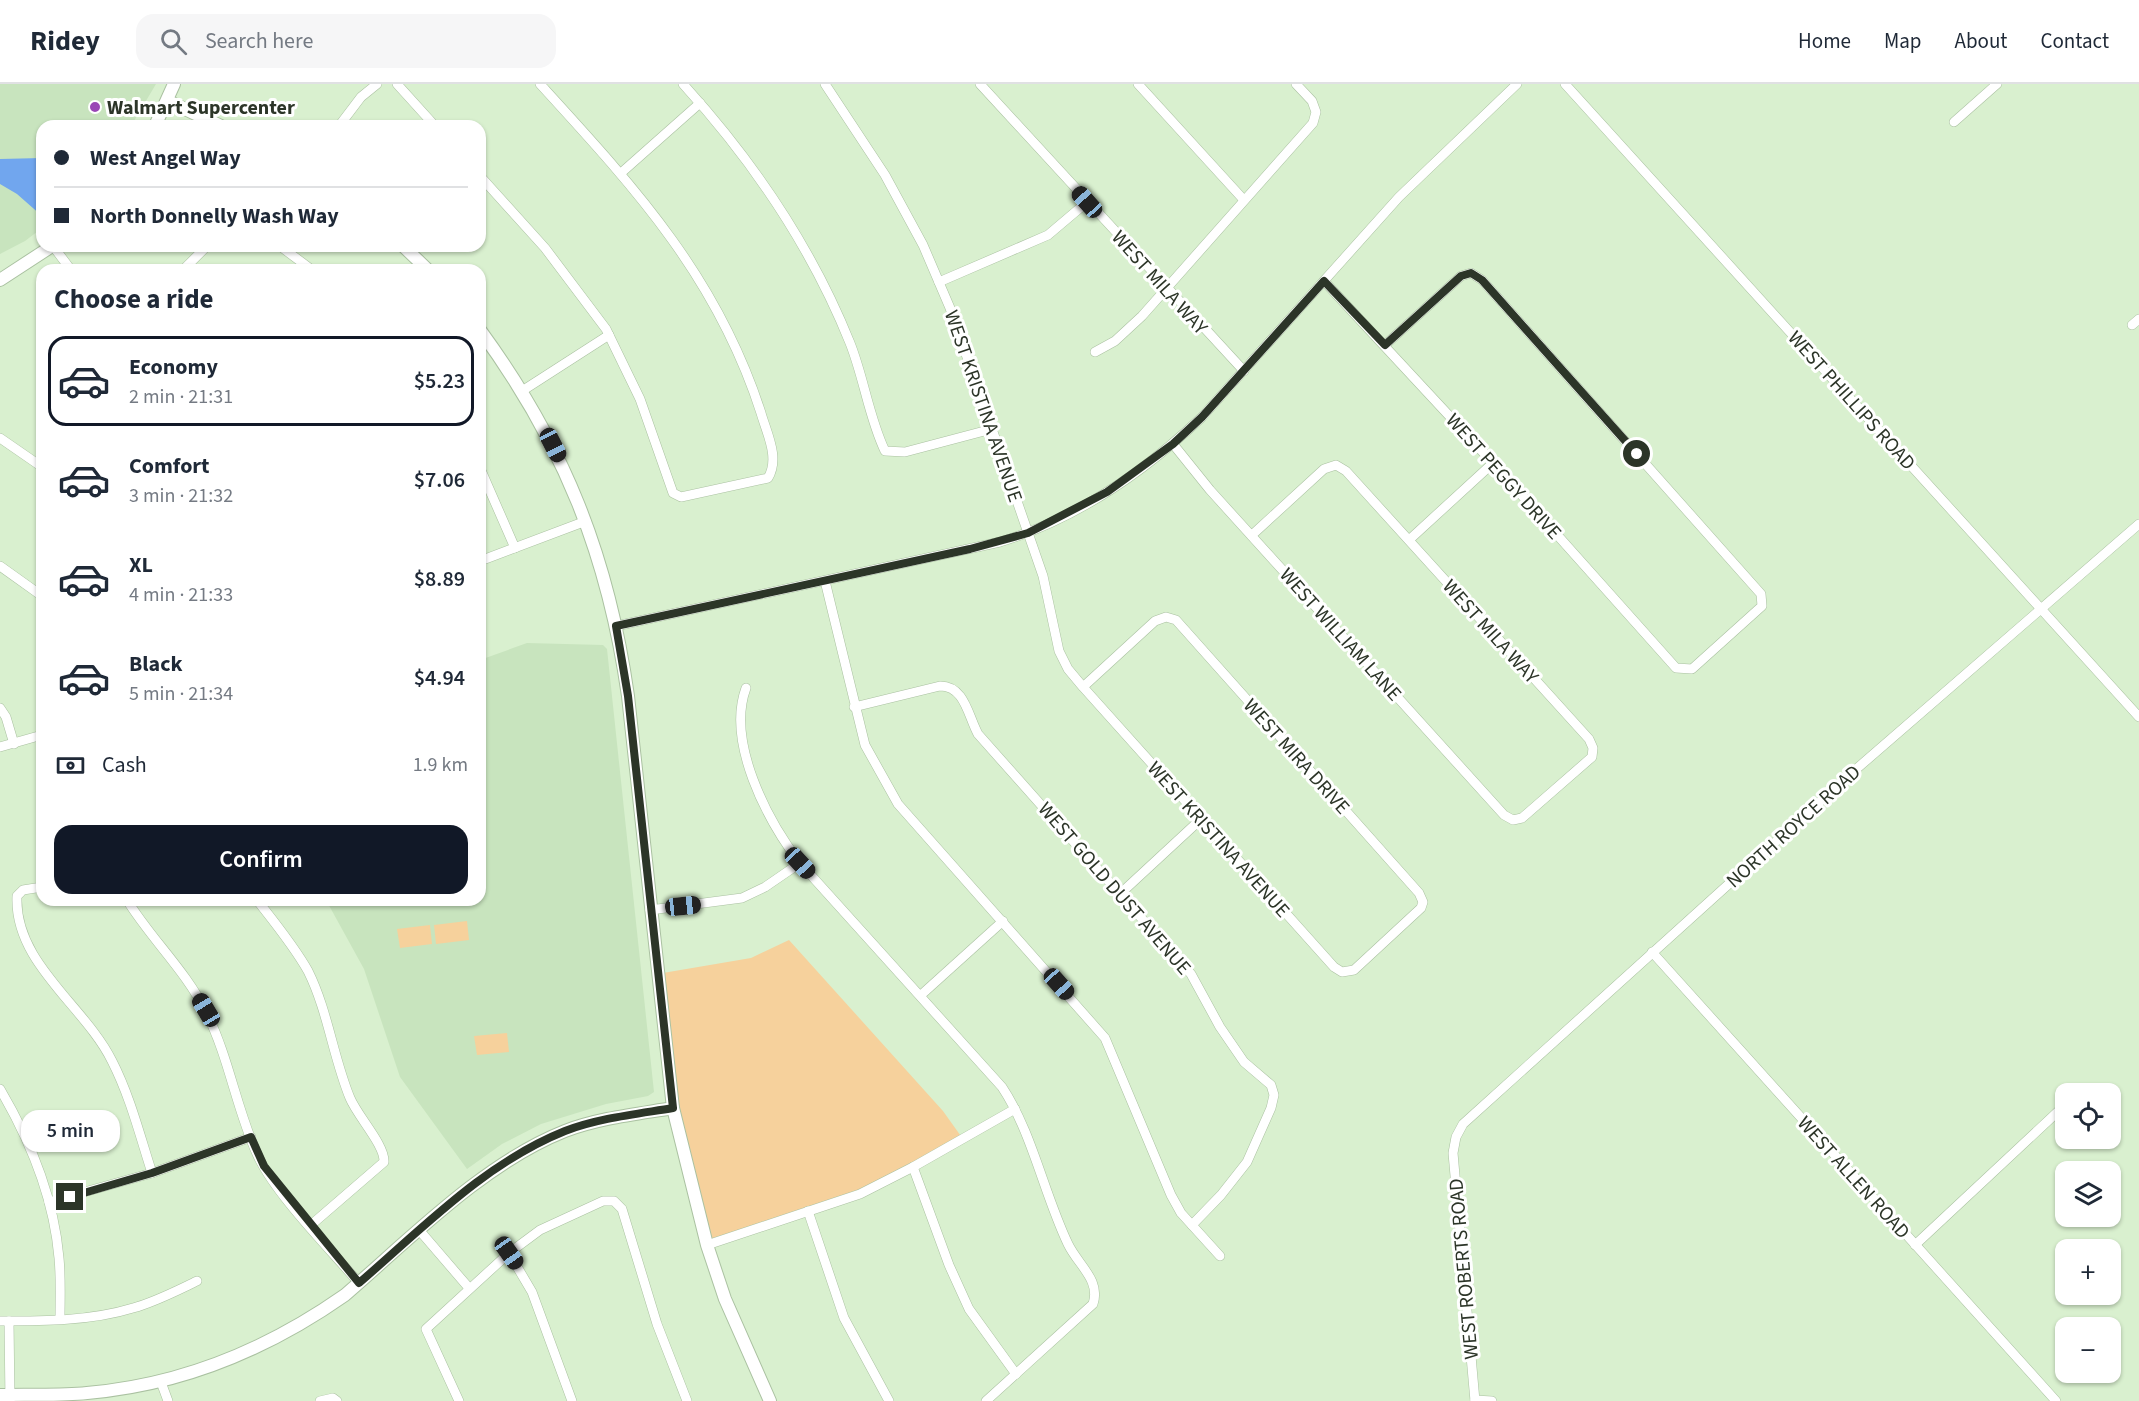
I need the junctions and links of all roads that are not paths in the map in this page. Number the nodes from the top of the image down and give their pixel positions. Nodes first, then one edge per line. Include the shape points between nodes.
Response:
1 (174, 84) edge
2 (377, 84) edge
3 (397, 84) edge
4 (540, 84) edge
5 (683, 84) edge
6 (825, 84) edge
7 (980, 84) edge
8 (1138, 84) edge
9 (1296, 84) edge
10 (1517, 84) edge
11 (1565, 84) edge
12 (1997, 84) edge
13 (168, 101) junction
14 (700, 103) junction
15 (158, 120) edge
16 (208, 120) edge
17 (344, 120) edge
18 (430, 120) edge
19 (1954, 122) dead end
20 (621, 173) junction
21 (486, 183) edge
22 (1243, 199) junction
23 (1087, 202) junction
24 (43, 252) edge
25 (57, 252) edge
26 (201, 252) edge
27 (288, 252) edge
28 (409, 252) edge
29 (66, 264) edge
30 (189, 264) edge
31 (304, 264) edge
32 (422, 264) edge
33 (0, 280) edge
34 (1324, 281) junction
35 (939, 282) junction
36 (1166, 290) junction
37 (609, 335) junction
38 (486, 339) edge
39 (1385, 345) junction
40 (1095, 352) dead end
41 (1244, 371) junction
42 (522, 391) junction
43 (992, 429) junction
44 (0, 438) edge
45 (1173, 444) junction
46 (36, 463) edge
47 (1493, 463) junction
48 (486, 482) edge
49 (586, 521) junction
50 (2139, 524) edge
51 (1028, 533) junction
52 (1252, 535) junction
53 (1409, 540) junction
54 (515, 548) junction
55 (486, 559) edge
56 (0, 566) edge
57 (825, 581) junction
58 (36, 592) edge
59 (2041, 608) junction
60 (616, 626) junction
61 (1083, 687) junction
62 (746, 688) dead end
63 (854, 706) junction
64 (0, 708) edge
65 (2139, 717) edge
66 (36, 737) edge
67 (14, 744) junction
68 (0, 747) edge
69 (1593, 748) joint
70 (1201, 819) junction
71 (800, 863) junction
72 (36, 888) edge
73 (1121, 892) junction
74 (131, 906) edge
75 (261, 906) edge
76 (650, 910) junction
77 (1003, 921) junction
78 (1652, 952) junction
79 (1342, 972) joint
80 (921, 995) junction
81 (0, 1089) edge
82 (673, 1108) junction
83 (1015, 1109) junction
84 (2055, 1114) edge
85 (251, 1137) junction
86 (1456, 1137) joint
87 (913, 1167) junction
88 (152, 1173) junction
89 (49, 1202) junction
90 (808, 1211) junction
91 (311, 1225) junction
92 (1192, 1225) junction
93 (420, 1231) junction
94 (707, 1245) junction
95 (1915, 1245) junction
96 (509, 1253) junction
97 (1220, 1256) dead end
98 (197, 1281) dead end
99 (359, 1283) junction
100 (469, 1288) junction
101 (60, 1318) junction
102 (4, 1321) edge
103 (1016, 1374) junction
104 (161, 1382) junction
105 (6, 1397) edge
106 (335, 1399) edge
107 (168, 1401) edge
108 (320, 1401) edge
109 (459, 1401) edge
110 (572, 1401) edge
111 (687, 1401) edge
112 (770, 1401) edge
113 (889, 1401) edge
114 (986, 1401) edge
115 (1475, 1401) edge
116 (1492, 1401) edge
117 (2056, 1401) edge

1 - 13 street
2 - 17 street
3 - 18 street
4 - 20 street
5 - 14 street
6 - 35 street, WEST KRISTINA AVENUE via 885,175
7 - 23 street, WEST MILA WAY
8 - 22 street
9 - 22 street via 1312,101 1316,112 1313,123
10 - 34 street via 1422,172
11 - 59 street, WEST PHILLIPS ROAD
12 - 19 street
13 - 15 street
13 - 16 street
14 - 20 street
14 - 43 street via 751,164 799,239 851,345 885,452 904,452
20 - 37 street via 689,261 728,331 757,400 774,457 774,469 768,478 681,497 674,493 644,407
21 - 37 street via 556,261
22 - 36 street
23 - 35 street via 1048,236
23 - 36 street, WEST MILA WAY
24 - 33 street
25 - 29 street
26 - 30 street
27 - 31 street
28 - 32 street
34 - 39 street, WEST PEGGY DRIVE
34 - 41 street
35 - 43 street, WEST KRISTINA AVENUE
36 - 40 street via 1115,341
36 - 41 street, WEST MILA WAY
37 - 42 street
38 - 42 street
39 - 47 street, WEST PEGGY DRIVE
39 - 47 street, WEST PEGGY DRIVE via 1461,276 1471,273 1482,280 1761,594 1762,606 1692,669 1676,668
41 - 45 street
42 - 49 street via 544,428
43 - 51 street, WEST KRISTINA AVENUE
44 - 46 street
45 - 51 street via 1107,492
45 - 52 street, WEST WILLIAM LANE
47 - 53 street
48 - 54 street
49 - 54 street
49 - 60 street
50 - 59 street, NORTH ROYCE ROAD
51 - 57 street
51 - 61 street, WEST KRISTINA AVENUE via 1059,651
52 - 53 street, WEST MILA WAY via 1324,469 1336,465
52 - 69 street, WEST WILLIAM LANE via 1504,815 1513,820 1522,818 1592,757
53 - 69 street, WEST MILA WAY
54 - 55 street
56 - 58 street
57 - 60 street
57 - 63 street
59 - 65 street, WEST PHILLIPS ROAD
59 - 78 street, NORTH ROYCE ROAD
60 - 76 street via 628,696
61 - 70 street, WEST KRISTINA AVENUE
61 - 79 street, WEST MIRA DRIVE via 1155,621 1166,617 1176,620 1419,893 1421,908 1353,970
62 - 71 street via 740,718 747,758 773,823
63 - 73 street, WEST GOLD DUST AVENUE via 950,686 959,693 978,734
63 - 77 street via 865,745 898,804
64 - 67 street
66 - 67 street
67 - 68 street
70 - 73 street
70 - 79 street, WEST KRISTINA AVENUE
71 - 76 street via 742,898
71 - 80 street
72 - 88 street via 23,890 17,896 31,949 112,1060
73 - 92 street, WEST GOLD DUST AVENUE via 1191,974 1244,1062 1271,1085 1275,1095 1247,1162
74 - 85 street via 206,1010 222,1045
75 - 91 street via 308,972 350,1098 385,1153 384,1161
76 - 82 street
77 - 80 street
77 - 92 street via 1105,1038 1171,1195
78 - 86 street, NORTH ROYCE ROAD via 1470,1116
78 - 95 street, WEST ALLEN ROAD
80 - 83 street via 1002,1087
81 - 89 street via 33,1154
82 - 93 street via 599,1121 535,1145 506,1161
82 - 94 street
83 - 87 street
83 - 103 street via 1056,1218 1096,1293 1093,1304
84 - 95 street
85 - 88 street
85 - 91 street via 264,1166
86 - 115 street, WEST ROBERTS ROAD via 1454,1153
87 - 90 street via 860,1194
87 - 103 street via 969,1309
88 - 89 street
89 - 101 street via 60,1258
90 - 94 street
90 - 113 street via 844,1318
91 - 99 street
92 - 97 street
93 - 99 street
93 - 100 street
94 - 112 street via 725,1299
95 - 117 street, WEST ALLEN ROAD
96 - 100 street
96 - 110 street via 532,1292
96 - 111 street via 550,1225 603,1201 614,1201 622,1209 657,1324
98 - 101 street via 134,1308
99 - 104 street via 318,1314 241,1355
100 - 109 street via 426,1329
101 - 102 street
102 - 105 street
103 - 114 street
104 - 105 street via 87,1393
104 - 107 street
106 - 108 street
115 - 116 street

